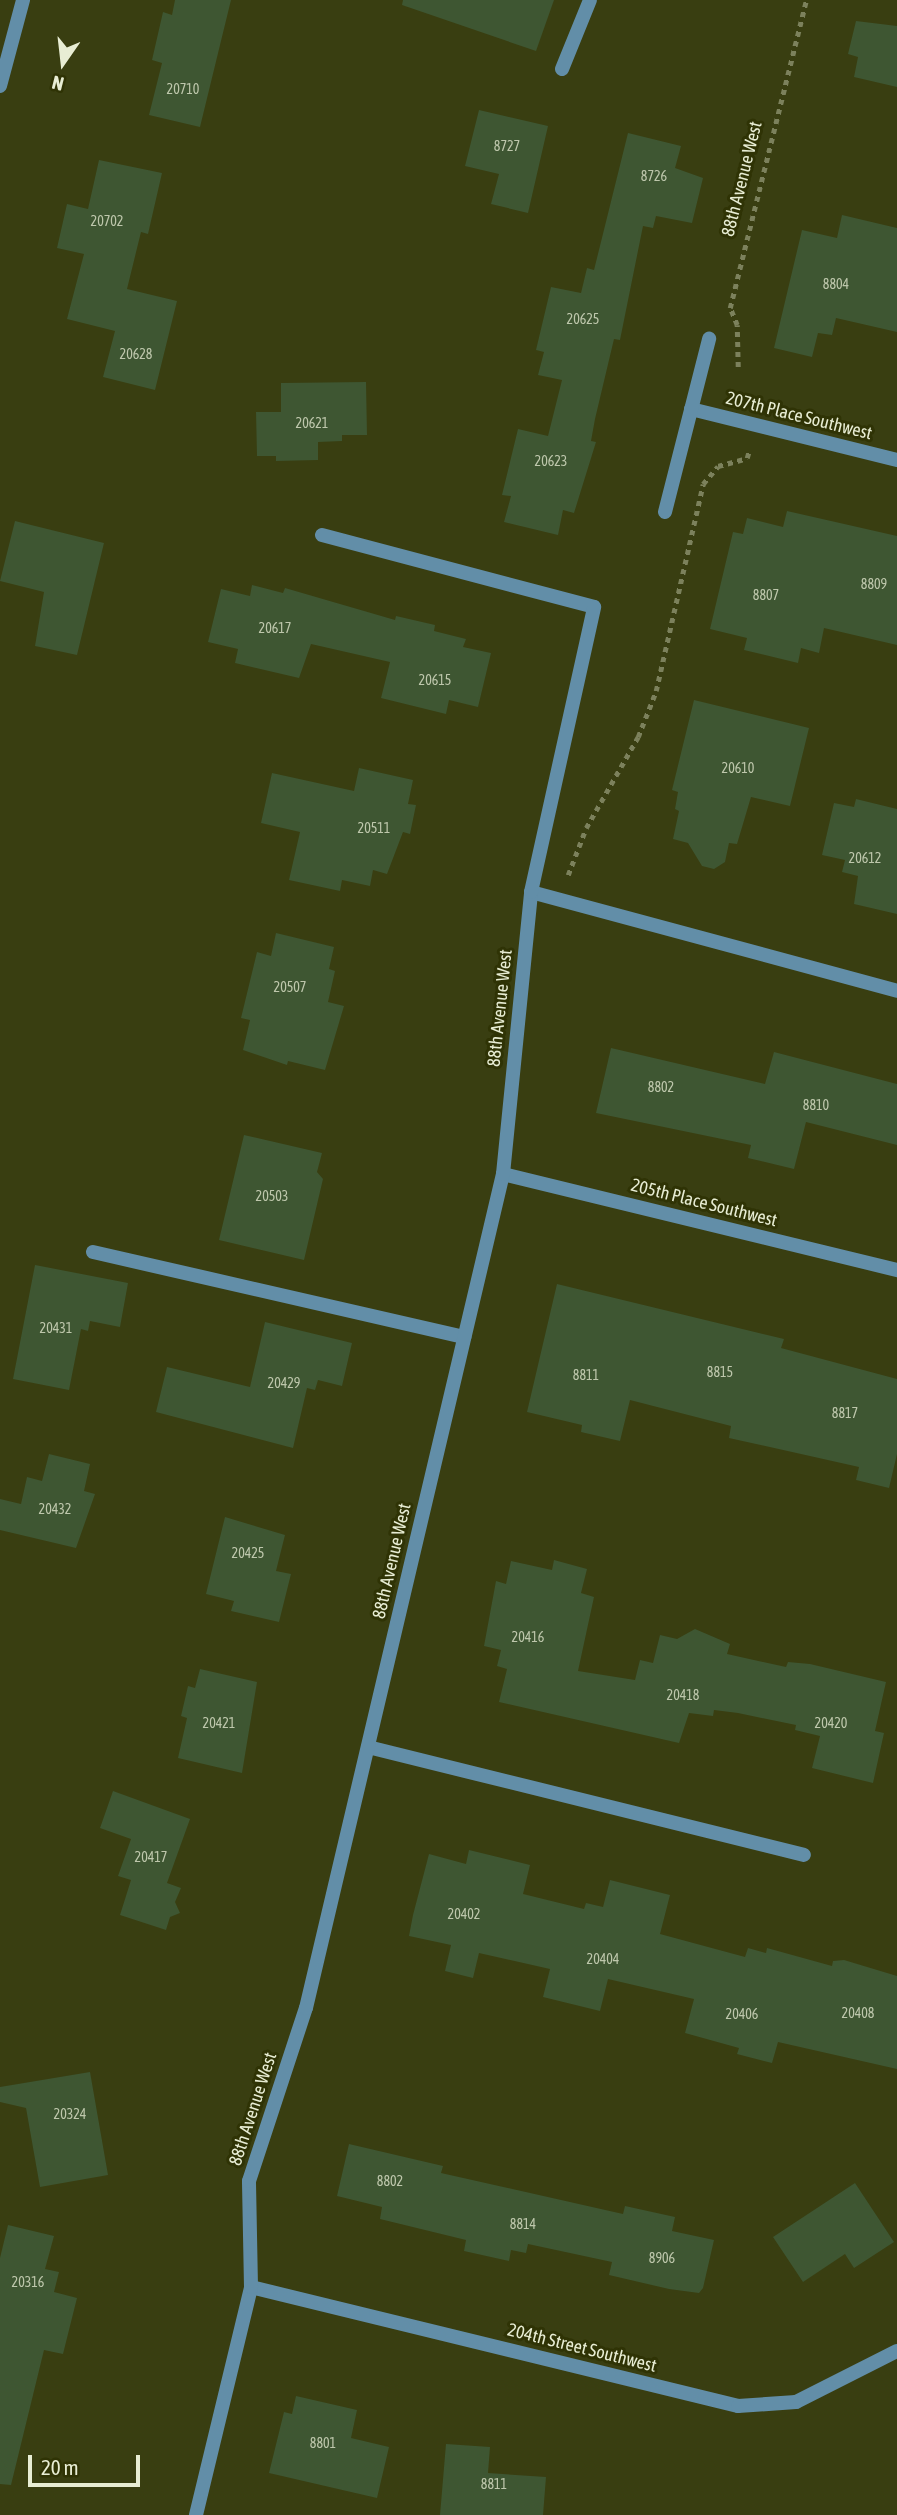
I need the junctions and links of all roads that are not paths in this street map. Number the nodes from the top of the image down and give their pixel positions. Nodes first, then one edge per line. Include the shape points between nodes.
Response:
1 (23, 0) edge
2 (590, 0) edge
3 (562, 69) dead end
4 (0, 86) edge
5 (709, 339) dead end
6 (691, 410) junction
7 (897, 460) edge
8 (665, 512) dead end
9 (322, 535) dead end
10 (531, 892) junction
11 (897, 991) edge
12 (503, 1174) junction
13 (93, 1252) dead end
14 (897, 1270) edge
15 (464, 1337) junction
16 (368, 1747) junction
17 (804, 1855) dead end
18 (251, 2287) junction
19 (897, 2351) edge
20 (196, 2515) edge

1 - 4 street
2 - 3 street
5 - 6 street
6 - 7 street, 207th Place Southwest
6 - 8 street
9 - 10 street, 88th Avenue West via 594,607
10 - 11 street
10 - 12 street, 88th Avenue West
12 - 14 street, 205th Place Southwest
12 - 15 street, 88th Avenue West
13 - 15 street
15 - 16 street, 88th Avenue West
16 - 17 street
16 - 18 street, 88th Avenue West via 306,2008 249,2181
18 - 19 street, 204th Street Southwest via 738,2406 796,2402
18 - 20 street, 88th Avenue West

